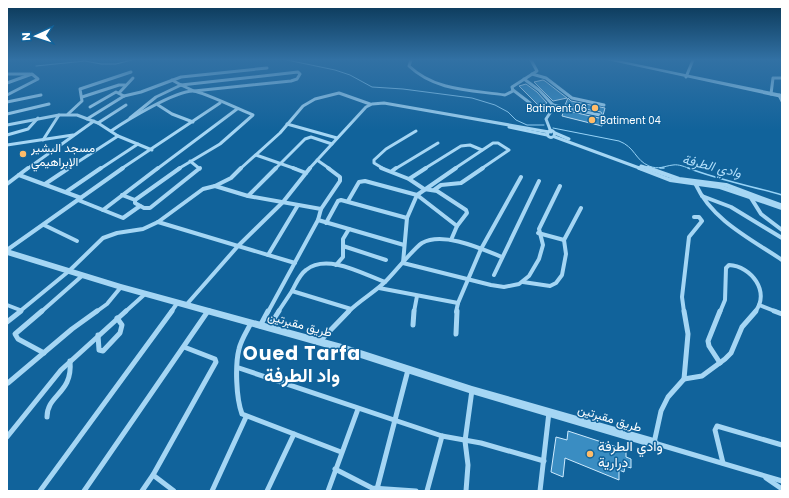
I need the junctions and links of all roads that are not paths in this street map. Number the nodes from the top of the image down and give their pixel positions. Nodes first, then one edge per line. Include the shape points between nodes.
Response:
1 (31, 83) edge
2 (97, 83) edge
3 (164, 83) edge
4 (188, 83) edge
5 (278, 83) edge
6 (435, 83) edge
7 (518, 83) edge
8 (530, 83) edge
9 (553, 83) edge
10 (717, 83) edge
11 (772, 83) edge
12 (181, 84) junction
13 (125, 85) joint
14 (513, 90) junction
15 (194, 91) junction
16 (119, 93) junction
17 (771, 94) junction
18 (7, 95) edge
19 (41, 95) dead end
20 (124, 96) junction
21 (780, 96) edge
22 (82, 97) junction
23 (782, 101) edge
24 (7, 102) edge
25 (220, 103) junction
26 (530, 103) dead end
27 (49, 104) dead end
28 (370, 104) junction
29 (126, 105) dead end
30 (158, 105) junction
31 (553, 105) junction
32 (604, 105) dead end
33 (90, 108) dead end
34 (237, 109) junction
35 (7, 114) edge
36 (68, 114) junction
37 (59, 115) junction
38 (600, 115) dead end
39 (38, 118) junction
40 (130, 118) junction
41 (87, 119) junction
42 (94, 122) junction
43 (193, 122) junction
44 (98, 123) junction
45 (287, 124) junction
46 (7, 125) edge
47 (111, 131) junction
48 (416, 131) dead end
49 (7, 134) edge
50 (76, 134) junction
51 (551, 134) junction
52 (118, 136) junction
53 (337, 138) junction
54 (43, 140) junction
55 (438, 143) dead end
56 (138, 144) junction
57 (332, 144) junction
58 (7, 145) edge
59 (152, 150) junction
60 (482, 150) junction
61 (256, 155) junction
62 (316, 160) junction
63 (190, 161) junction
64 (280, 164) junction
65 (392, 171) junction
66 (306, 173) junction
67 (19, 175) junction
68 (520, 177) dead end
69 (409, 179) junction
70 (539, 181) dead end
71 (7, 184) edge
72 (45, 184) junction
73 (696, 185) junction
74 (215, 186) junction
75 (560, 186) dead end
76 (424, 189) junction
77 (434, 190) junction
78 (66, 192) junction
79 (417, 194) junction
80 (122, 195) junction
81 (248, 196) junction
82 (702, 196) junction
83 (751, 198) junction
84 (80, 199) junction
85 (135, 200) junction
86 (348, 201) junction
87 (283, 202) junction
88 (298, 205) junction
89 (140, 206) junction
90 (782, 207) edge
91 (581, 208) dead end
92 (103, 210) junction
93 (321, 210) junction
94 (694, 217) dead end
95 (407, 218) junction
96 (318, 220) junction
97 (158, 222) junction
98 (326, 222) junction
99 (44, 225) junction
100 (457, 226) junction
101 (349, 229) junction
102 (782, 230) edge
103 (538, 233) junction
104 (782, 238) edge
105 (451, 240) junction
106 (564, 240) junction
107 (77, 241) dead end
108 (238, 246) junction
109 (343, 246) junction
110 (404, 246) junction
111 (482, 249) junction
112 (7, 251) edge
113 (268, 255) junction
114 (502, 258) junction
115 (386, 260) dead end
116 (782, 260) edge
117 (295, 263) junction
118 (402, 263) junction
119 (336, 265) junction
120 (69, 271) junction
121 (83, 275) junction
122 (494, 275) dead end
123 (468, 280) junction
124 (385, 282) junction
125 (523, 282) junction
126 (121, 287) junction
127 (379, 288) junction
128 (292, 290) junction
129 (145, 294) junction
130 (417, 296) junction
131 (178, 302) junction
132 (458, 303) junction
133 (187, 304) junction
134 (7, 305) edge
135 (759, 305) junction
136 (351, 309) junction
137 (20, 310) junction
138 (209, 310) junction
139 (782, 314) edge
140 (117, 318) junction
141 (7, 322) edge
142 (252, 323) junction
143 (413, 325) dead end
144 (264, 327) junction
145 (456, 334) dead end
146 (98, 335) junction
147 (320, 342) junction
148 (184, 347) junction
149 (44, 353) junction
150 (70, 361) junction
151 (720, 363) junction
152 (239, 368) junction
153 (408, 370) junction
154 (684, 379) junction
155 (8, 383) dead end
156 (472, 390) junction
157 (358, 409) junction
158 (549, 411) junction
159 (47, 417) dead end
160 (246, 417) junction
161 (396, 421) junction
162 (294, 434) junction
163 (442, 436) junction
164 (7, 437) edge
165 (465, 441) junction
166 (654, 443) junction
167 (782, 445) edge
168 (341, 452) junction
169 (544, 461) junction
170 (722, 463) junction
171 (335, 469) junction
172 (153, 475) junction
173 (762, 475) junction
174 (782, 481) edge
175 (377, 489) junction
176 (782, 489) edge
177 (40, 491) edge
178 (84, 491) edge
179 (142, 491) edge
180 (174, 491) edge
181 (212, 491) edge
182 (266, 491) edge
183 (328, 491) edge
184 (416, 491) edge
185 (427, 491) edge
186 (466, 491) edge
187 (540, 491) edge

1 - 18 street
2 - 22 street via 80,89
3 - 20 street
4 - 12 street
5 - 15 street
6 - 14 street via 505,95
7 - 14 street via 512,87
8 - 31 street
9 - 32 street via 572,98
10 - 17 street
11 - 17 street
12 - 15 street
12 - 40 street via 161,94
13 - 16 street
13 - 22 street
14 - 26 street
15 - 25 street
15 - 30 street via 178,95
16 - 20 street
16 - 33 street via 113,93
17 - 21 street
19 - 24 street
20 - 41 street
21 - 23 street
22 - 36 street via 82,102
25 - 34 street
25 - 43 street
27 - 35 street
28 - 45 street via 339,93 328,95 303,106
28 - 51 street
28 - 53 street
29 - 44 street
30 - 40 street
30 - 43 street
31 - 38 street
31 - 51 street via 546,115 545,122
34 - 63 street via 252,114 253,117 220,144
34 - 80 street
36 - 37 street
36 - 41 street
37 - 39 street
37 - 54 street
39 - 46 street
39 - 49 street via 30,130
40 - 47 street
41 - 42 street
42 - 44 street
42 - 50 street
43 - 59 street
44 - 47 street
45 - 53 street
45 - 61 street
47 - 52 street
48 - 65 street via 386,149 374,160 376,165
50 - 54 street
50 - 67 street
51 - 73 street via 665,178
51 - 90 street via 670,177 720,184
52 - 56 street
52 - 72 street
53 - 57 street
54 - 58 street
55 - 65 street
56 - 59 street
56 - 78 street
57 - 62 street
57 - 64 street via 308,137
59 - 84 street
60 - 69 street via 470,145 461,146
60 - 76 street
60 - 77 street via 495,143 509,151 461,183 441,185
61 - 64 street
61 - 74 street via 231,178
62 - 66 street
62 - 93 street via 340,177
63 - 85 street
63 - 89 street via 201,169 150,208
64 - 66 street
64 - 81 street
65 - 69 street
66 - 87 street
67 - 71 street
67 - 72 street
68 - 111 street
69 - 76 street
70 - 114 street
72 - 78 street
73 - 82 street
73 - 83 street via 720,187
74 - 81 street
74 - 97 street via 203,189
75 - 103 street
76 - 77 street
76 - 79 street
77 - 100 street via 466,210 467,213
78 - 84 street
79 - 86 street via 362,181
79 - 95 street
79 - 100 street
80 - 85 street
80 - 92 street
81 - 87 street
82 - 104 street via 731,207
82 - 116 street via 723,218
83 - 90 street
83 - 102 street via 761,214
84 - 92 street
84 - 99 street
85 - 89 street
86 - 95 street
86 - 98 street via 338,201
87 - 88 street
87 - 108 street
88 - 93 street
88 - 113 street
89 - 92 street via 123,218
91 - 106 street
93 - 96 street
94 - 154 street via 700,217 702,221 689,237 685,262 682,297 688,334
95 - 110 street
96 - 98 street
96 - 117 street
97 - 108 street
97 - 120 street via 143,229 103,238
98 - 101 street
99 - 107 street
99 - 112 street
100 - 105 street
101 - 109 street via 343,239
101 - 110 street
103 - 106 street
103 - 125 street via 543,247 532,274
105 - 111 street
105 - 118 street via 422,243
106 - 125 street via 565,261 562,275 556,283 550,286
108 - 113 street
108 - 133 street
109 - 115 street
109 - 119 street via 344,257
110 - 118 street
111 - 114 street
111 - 123 street
112 - 120 street, طريق مقبرتين
113 - 117 street
114 - 122 street
117 - 144 street
118 - 123 street
118 - 124 street
119 - 124 street
119 - 128 street via 312,266 305,271
120 - 121 street, طريق مقبرتين
120 - 137 street
121 - 126 street, طريق مقبرتين
121 - 149 street via 15,334 18,339
123 - 125 street via 505,287
123 - 132 street
124 - 127 street
126 - 129 street, طريق مقبرتين
126 - 149 street via 107,304
127 - 130 street
127 - 136 street
128 - 136 street
128 - 144 street
129 - 131 street, طريق مقبرتين
129 - 140 street
130 - 132 street
130 - 143 street
131 - 133 street, طريق مقبرتين
131 - 177 street
132 - 145 street
133 - 138 street, طريق مقبرتين
134 - 137 street
135 - 139 street
135 - 151 street via 742,326 730,354
135 - 151 street via 760,290 753,277 737,265 727,266 725,300 708,340
136 - 147 street
137 - 141 street
138 - 142 street, طريق مقبرتين
138 - 148 street
140 - 146 street
140 - 146 street via 122,325 122,331 105,350 99,350
142 - 144 street, طريق مقبرتين
142 - 152 street via 240,348
144 - 147 street, طريق مقبرتين
146 - 150 street
147 - 153 street, طريق مقبرتين
148 - 172 street via 210,356 216,362
148 - 178 street
149 - 155 street
150 - 159 street via 71,371 67,386 50,404
150 - 164 street
151 - 154 street via 703,375
152 - 157 street
152 - 160 street via 240,410
153 - 156 street, طريق مقبرتين
153 - 161 street
154 - 166 street via 668,397 661,411
156 - 158 street, طريق مقبرتين
156 - 165 street
157 - 161 street
157 - 168 street
158 - 166 street, طريق مقبرتين
158 - 169 street
160 - 162 street
160 - 181 street
161 - 163 street
161 - 175 street
162 - 168 street
162 - 182 street
163 - 165 street
163 - 185 street
165 - 169 street
165 - 186 street via 468,465
166 - 170 street
167 - 170 street via 717,426 715,430
168 - 171 street
169 - 187 street
170 - 173 street
171 - 175 street
171 - 183 street
172 - 179 street
172 - 180 street
173 - 174 street
173 - 176 street
175 - 184 street via 398,488

